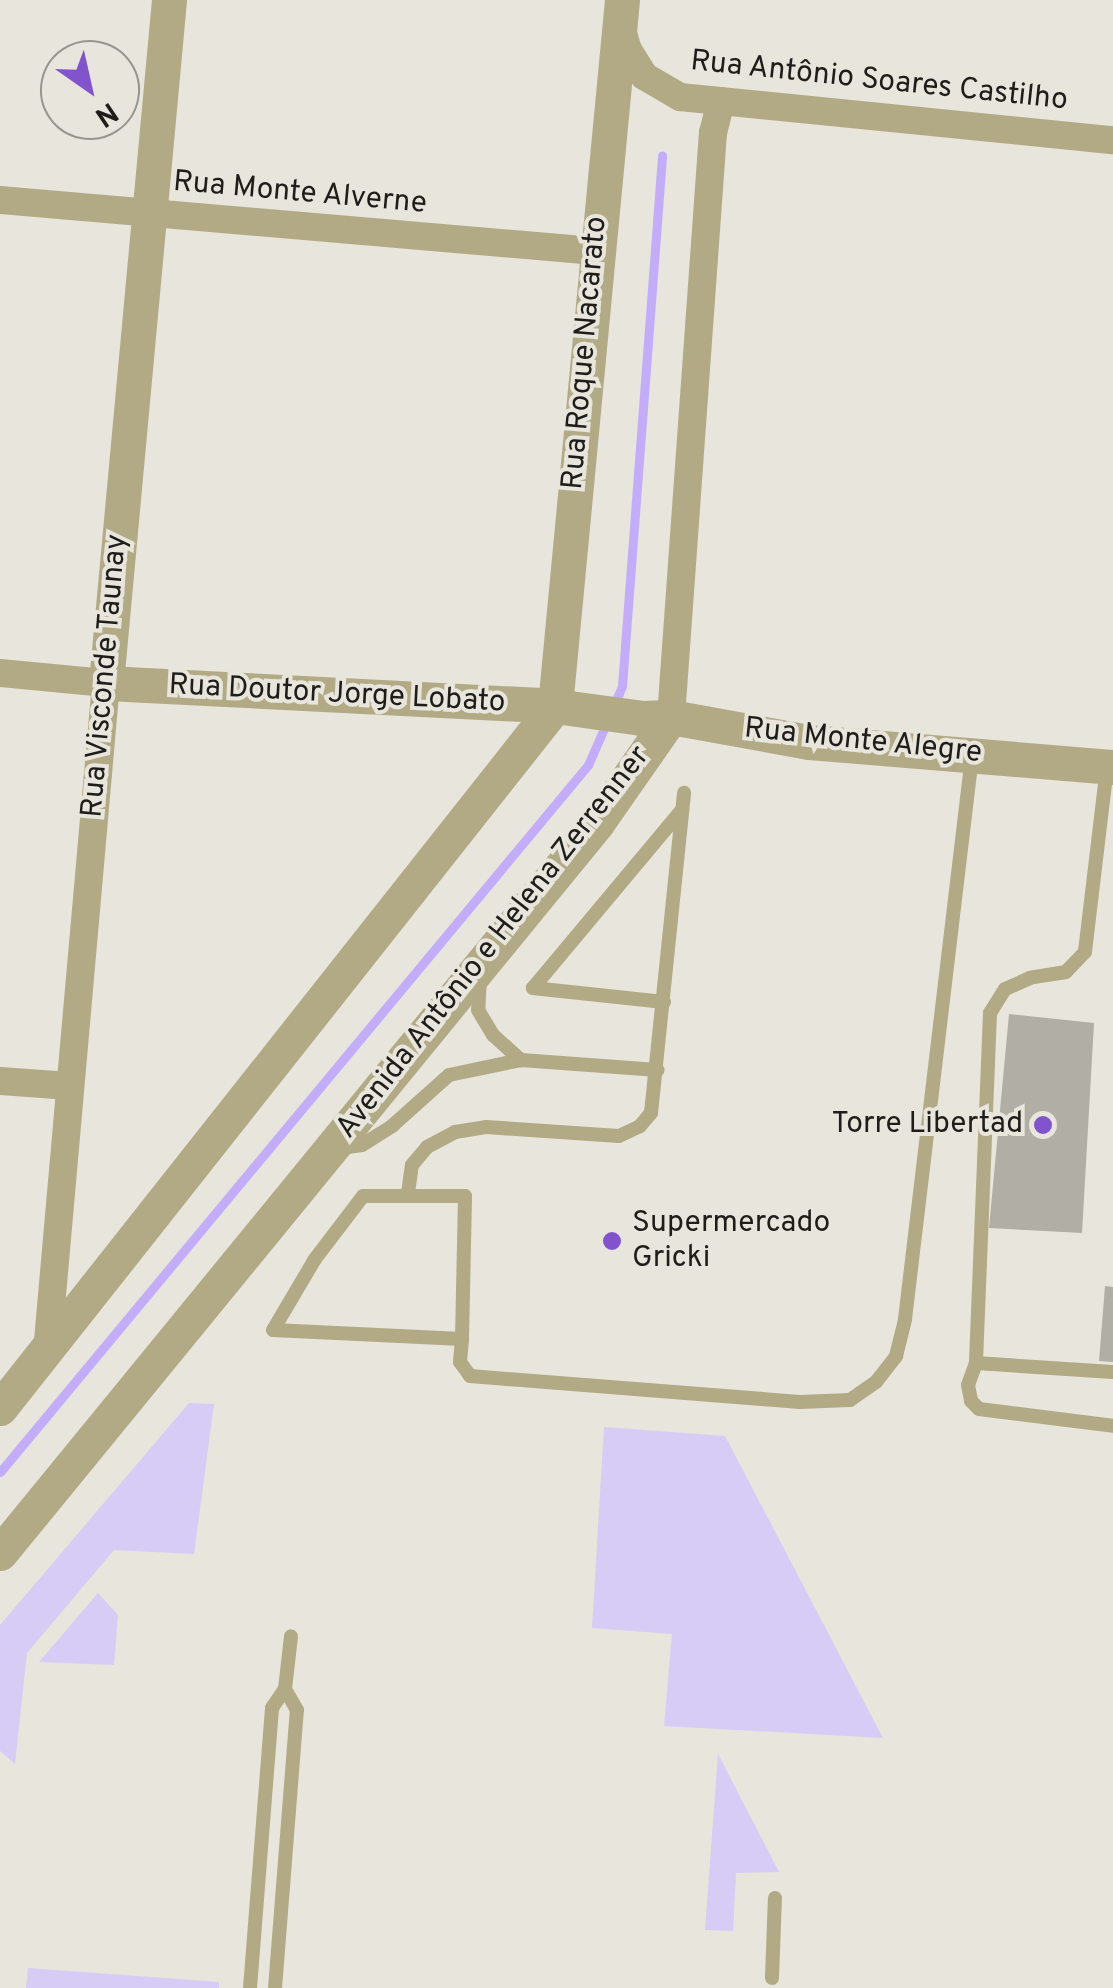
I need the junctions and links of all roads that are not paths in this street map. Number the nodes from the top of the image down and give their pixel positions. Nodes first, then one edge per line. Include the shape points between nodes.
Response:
1 (169, 0) edge
2 (621, 10) edge
3 (721, 102) junction
4 (1113, 140) edge
5 (0, 200) edge
6 (147, 214) junction
7 (594, 250) junction
8 (0, 673) edge
9 (106, 684) junction
10 (571, 709) junction
11 (656, 717) junction
12 (972, 755) junction
13 (1110, 766) edge
14 (684, 794) dead end
15 (682, 811) junction
16 (481, 965) junction
17 (664, 1002) junction
18 (521, 1060) junction
19 (658, 1070) junction
20 (0, 1081) edge
21 (70, 1086) junction
22 (330, 1150) junction
23 (408, 1193) junction
24 (462, 1340) junction
25 (47, 1352) junction
26 (976, 1363) junction
27 (1113, 1372) edge
28 (0, 1408) edge
29 (1113, 1426) edge
30 (0, 1554) edge
31 (291, 1636) dead end
32 (285, 1689) junction
33 (775, 1898) dead end
34 (772, 1978) dead end
35 (250, 1988) edge
36 (275, 1988) edge

1 - 6 street, Rua Visconde Taunay
2 - 3 street, Rua Antônio Soares Castilho via 628,50 644,76 680,96
2 - 7 street, Rua Roque Nacarato
3 - 4 street, Rua Antônio Soares Castilho
3 - 11 street, Avenida Antônio e Helena Zerrenner
5 - 6 street, Rua Monte Alverne
6 - 7 street, Rua Monte Alverne
6 - 9 street, Rua Visconde Taunay
7 - 10 street, Rua Roque Nacarato
8 - 9 street, Rua Doutor Jorge Lobato
9 - 10 street, Rua Doutor Jorge Lobato
9 - 21 street, Rua Visconde Taunay
10 - 11 street, Rua Monte Alegre
10 - 25 street
11 - 12 street, Rua Monte Alegre via 808,742
11 - 16 street, Avenida Antônio e Helena Zerrenner via 597,823
12 - 13 street, Rua Monte Alegre
12 - 24 lane via 906,1320 896,1356 876,1382 850,1400 800,1402 470,1376 460,1362
13 - 26 lane via 1085,952 1066,972 1004,989 990,1013
14 - 15 lane
15 - 17 lane
15 - 17 lane via 533,988
16 - 18 lane via 478,1010 493,1036
16 - 22 street, Avenida Antônio e Helena Zerrenner
17 - 19 lane
18 - 19 lane
18 - 22 lane via 449,1075 362,1145
19 - 23 lane via 651,1113 640,1126 619,1136 486,1127 455,1132 412,1166
20 - 21 street
21 - 25 street, Rua Visconde Taunay
22 - 30 street, Avenida Antônio e Helena Zerrenner
23 - 24 lane via 465,1196
23 - 24 lane via 364,1196 315,1259 273,1330
25 - 28 street
26 - 27 lane
26 - 29 lane via 968,1385 979,1410
31 - 32 lane
32 - 35 lane via 272,1708
32 - 36 lane via 296,1710
33 - 34 lane

